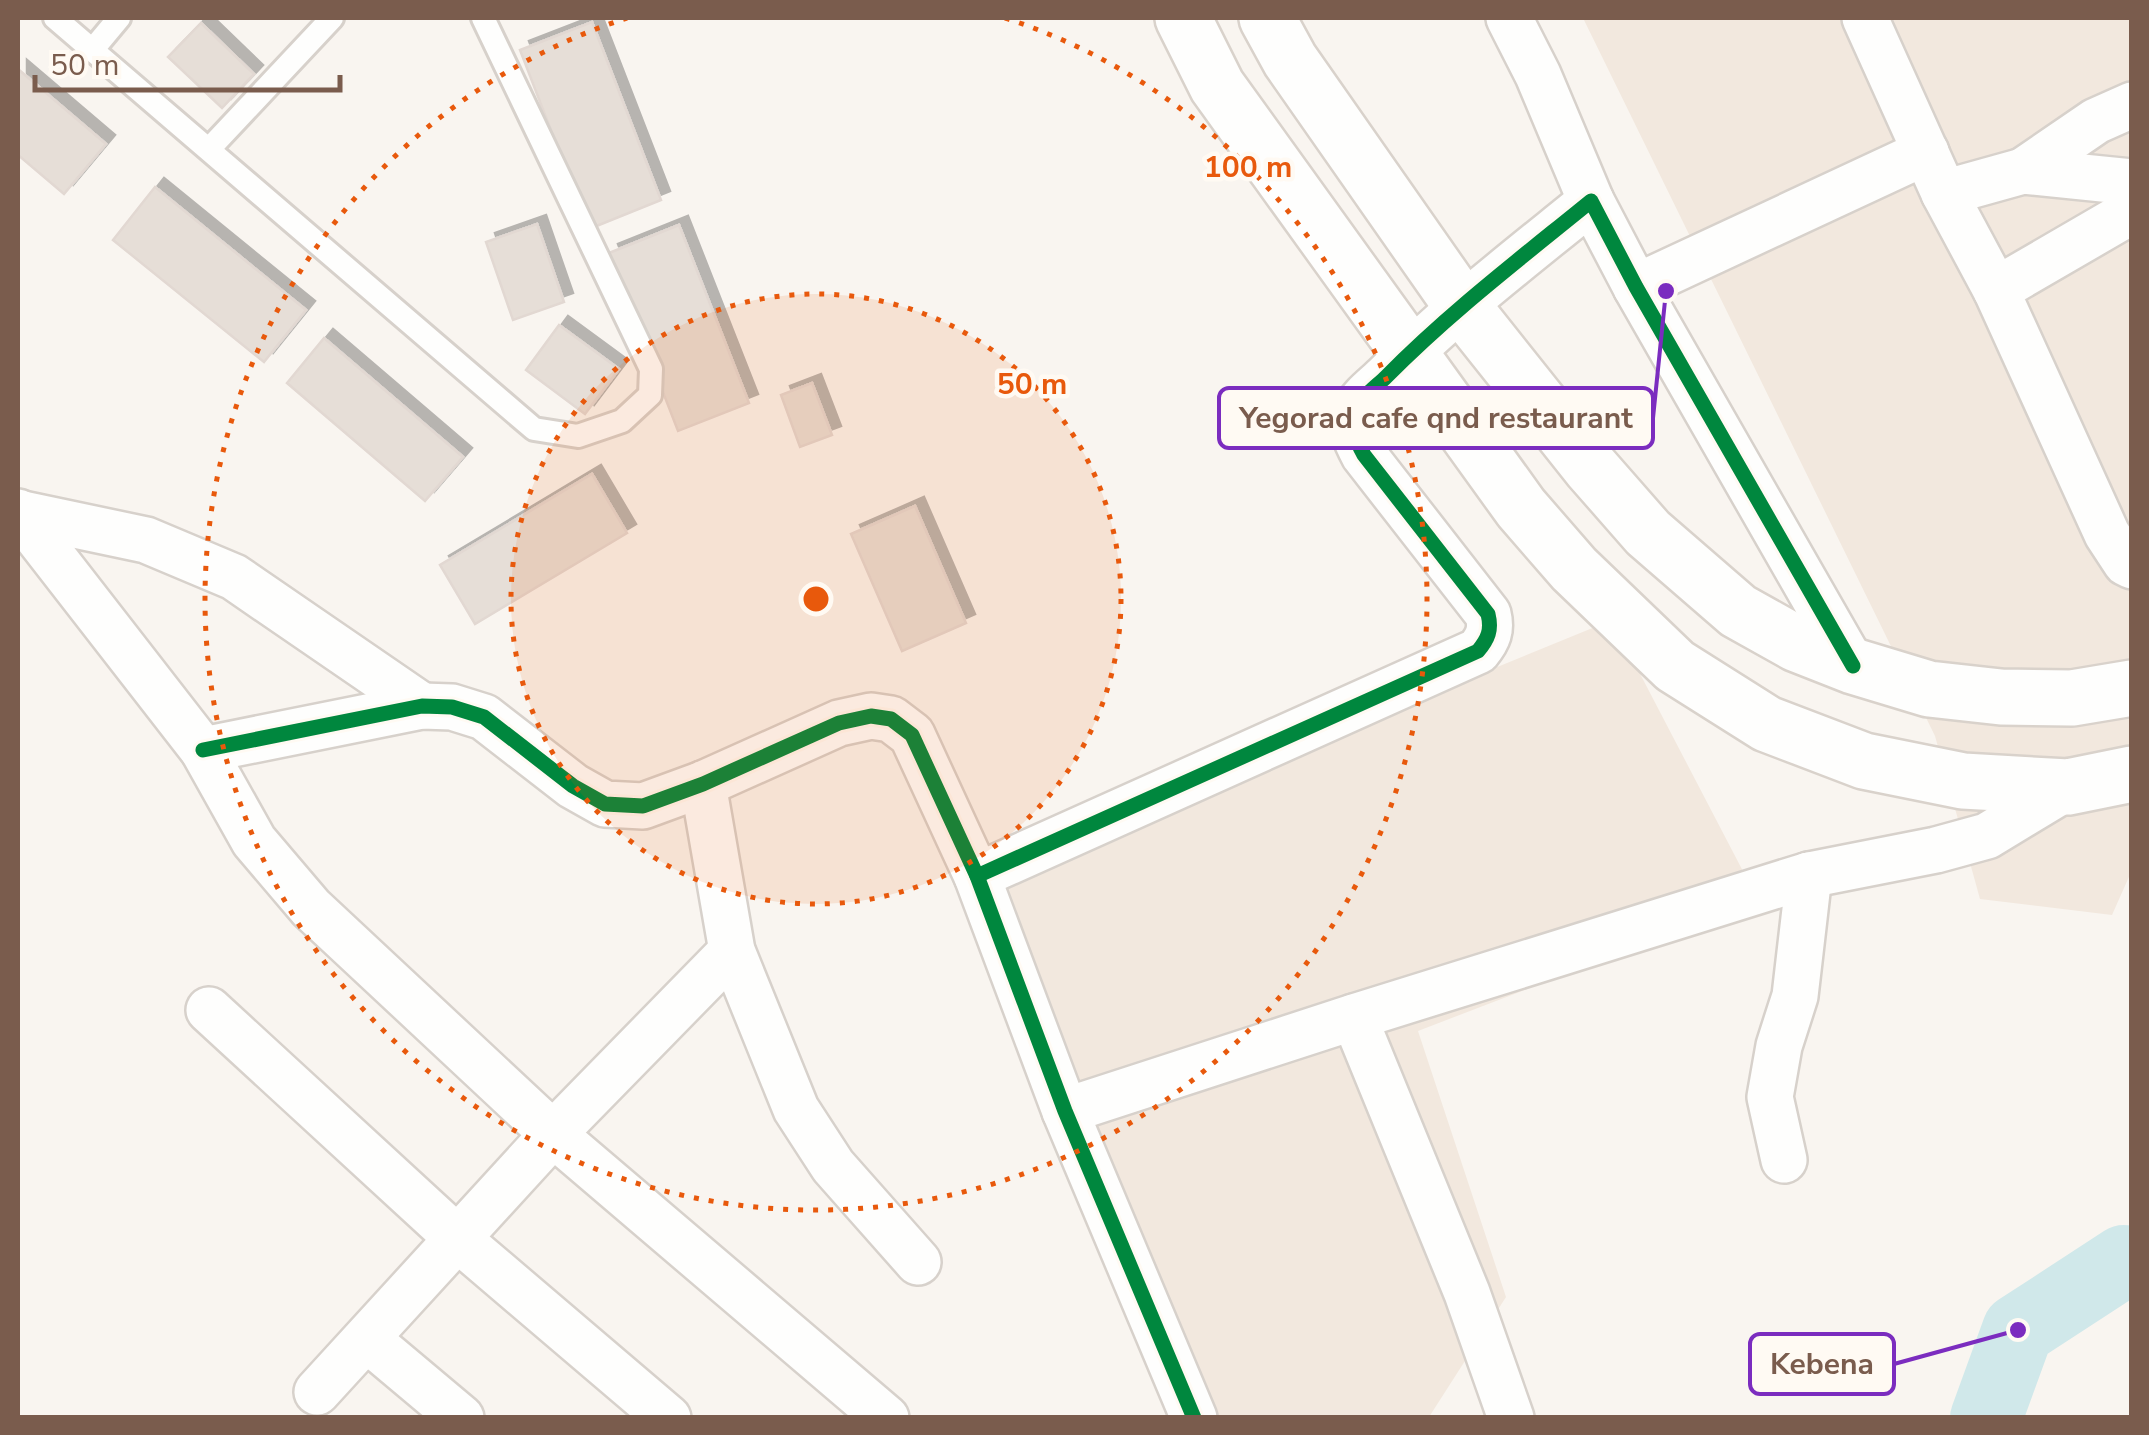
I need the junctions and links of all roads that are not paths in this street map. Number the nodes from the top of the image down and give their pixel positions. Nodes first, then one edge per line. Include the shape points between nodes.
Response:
1 (56, 18) edge
2 (119, 18) edge
3 (332, 18) edge
4 (483, 18) edge
5 (1183, 18) edge
6 (1267, 18) edge
7 (1509, 18) edge
8 (1865, 18) edge
9 (94, 48) junction
10 (2132, 105) edge
11 (210, 148) junction
12 (1926, 152) junction
13 (2024, 171) junction
14 (2132, 182) edge
15 (1944, 193) junction
16 (1591, 200) junction
17 (2132, 211) edge
18 (1636, 287) junction
19 (1996, 290) junction
20 (1462, 306) junction
21 (1409, 354) junction
22 (18, 513) edge
23 (2132, 566) edge
24 (1852, 666) junction
25 (2132, 688) edge
26 (422, 706) junction
27 (202, 750) junction
28 (2132, 774) edge
29 (703, 784) junction
30 (2068, 787) junction
31 (1809, 875) junction
32 (978, 876) junction
33 (732, 951) junction
34 (209, 1010) dead end
35 (1354, 1016) junction
36 (1065, 1111) junction
37 (554, 1134) junction
38 (1784, 1160) dead end
39 (458, 1239) junction
40 (918, 1262) dead end
41 (366, 1339) junction
42 (317, 1392) dead end
43 (461, 1418) edge
44 (668, 1418) edge
45 (886, 1418) edge
46 (1194, 1418) edge
47 (1511, 1418) edge

1 - 9 lane
2 - 9 lane
3 - 11 lane
4 - 11 lane via 651,369 650,395 622,422 578,436 534,429
5 - 21 main road via 1217,86
6 - 20 main road
7 - 16 street
8 - 12 street
9 - 11 lane
10 - 13 street via 2096,120
12 - 15 street
12 - 18 street
13 - 14 street
13 - 15 street
15 - 19 street
16 - 18 street
16 - 20 street
17 - 19 street
18 - 24 street
19 - 23 street via 2107,534
20 - 21 street
20 - 24 main road via 1648,533 1738,611
21 - 30 main road via 1574,569 1675,666 1767,724 1864,761 1963,781
21 - 32 street via 1355,408 1356,440 1488,614 1488,640 1478,651
22 - 26 street via 146,540 234,577
22 - 27 street
24 - 25 main road via 1929,688 2001,697 2072,698
26 - 27 street
26 - 29 street via 484,717 605,804 643,806
27 - 37 street via 254,840 311,908
28 - 30 main road
29 - 32 street via 839,722 891,720 912,735
29 - 33 street
30 - 31 street via 1987,836
31 - 35 street
31 - 38 street via 1794,996 1770,1098
32 - 36 street
33 - 37 street
33 - 40 street via 796,1109 833,1166
34 - 39 street
35 - 36 street
35 - 47 street via 1468,1293
36 - 46 street
37 - 39 street
37 - 45 street
39 - 41 street
39 - 44 street
41 - 42 street
41 - 43 street

